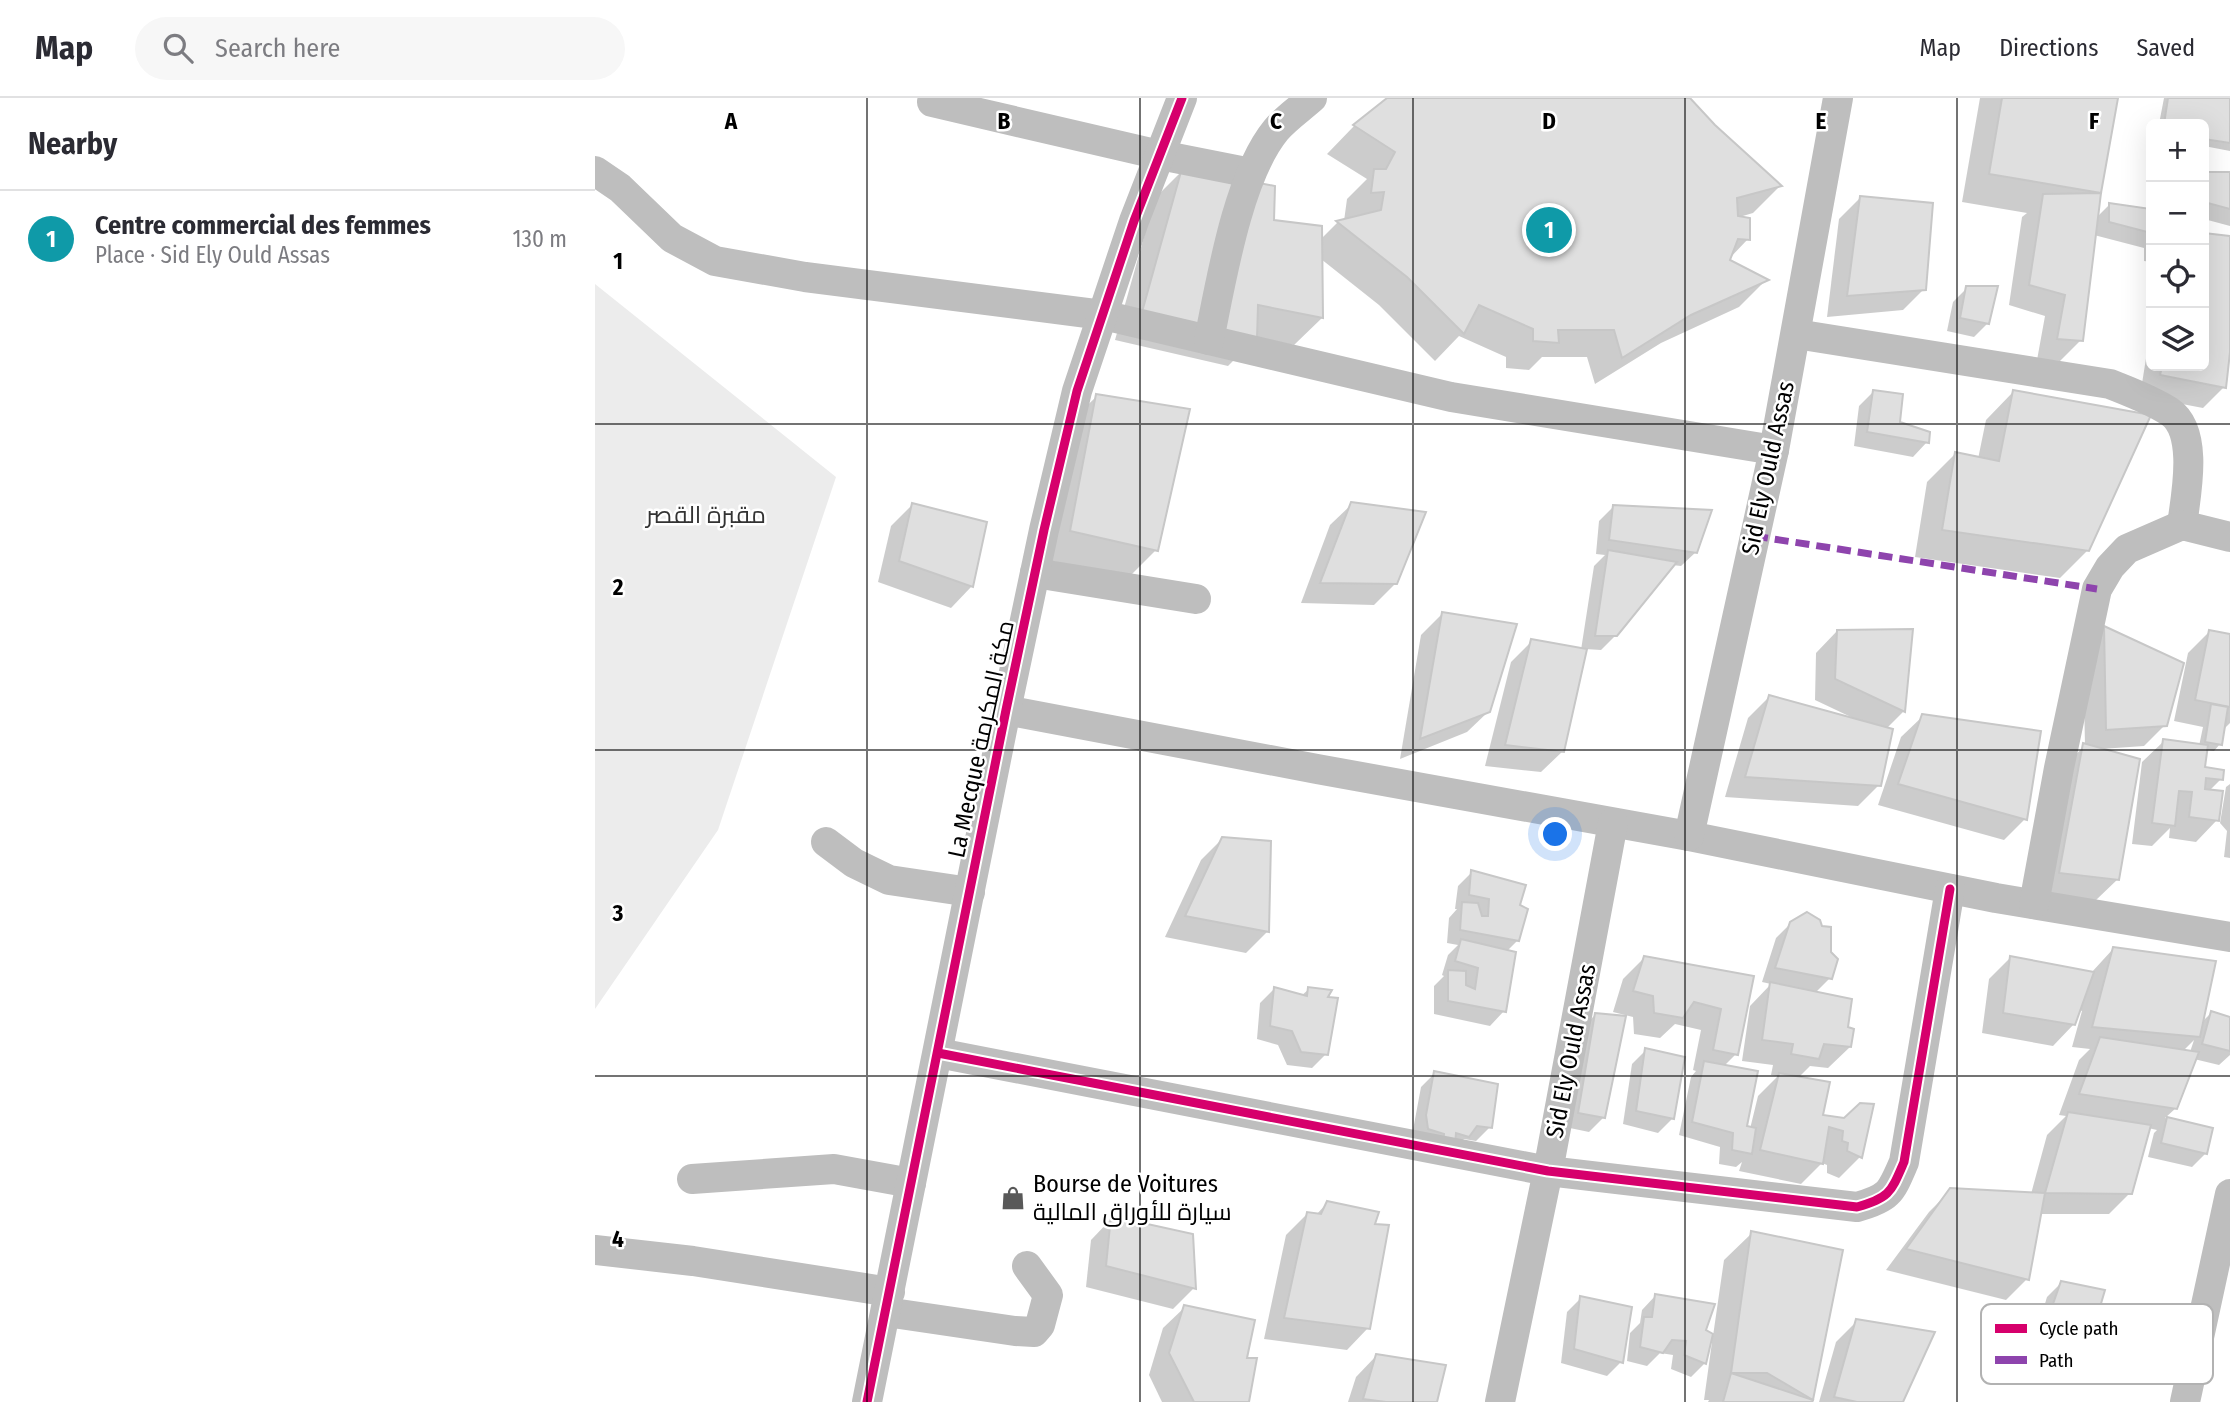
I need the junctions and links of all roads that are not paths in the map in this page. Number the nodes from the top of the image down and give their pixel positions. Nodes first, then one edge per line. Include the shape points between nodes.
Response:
1 (1182, 98) edge
2 (1312, 98) edge
3 (1838, 98) edge
4 (932, 102) dead end
5 (1160, 155) junction
6 (595, 171) edge
7 (1251, 173) junction
8 (1103, 315) junction
9 (1796, 334) junction
10 (1209, 340) junction
11 (1773, 450) junction
12 (2182, 525) junction
13 (2230, 537) edge
14 (1035, 573) junction
15 (1196, 599) dead end
16 (1006, 710) junction
17 (1613, 823) junction
18 (1689, 836) junction
19 (827, 842) dead end
20 (1950, 888) junction
21 (970, 892) junction
22 (2034, 904) junction
23 (2230, 937) edge
24 (938, 1053) junction
25 (1548, 1171) junction
26 (692, 1179) dead end
27 (911, 1183) junction
28 (2230, 1194) edge
29 (595, 1250) edge
30 (1027, 1266) dead end
31 (888, 1302) junction
32 (2206, 1304) edge
33 (2189, 1384) edge
34 (867, 1402) edge
35 (1500, 1402) edge
36 (2185, 1402) edge

1 - 5 street, La Mecque مكة المكرمة
2 - 7 street via 1276,130
3 - 9 street, Sid Ely Ould Assas
4 - 5 street
5 - 7 street
5 - 8 street, La Mecque مكة المكرمة
6 - 8 street via 620,188 672,238 715,261
7 - 10 street via 1225,260
8 - 10 street
8 - 14 street, La Mecque مكة المكرمة via 1077,391
9 - 11 street, Sid Ely Ould Assas
9 - 12 street via 2110,384 2140,396 2172,413 2183,427 2187,479
10 - 11 street via 1451,397
11 - 18 street, Sid Ely Ould Assas
12 - 13 street
12 - 22 street via 2127,549 2097,589
14 - 15 street
14 - 16 street, La Mecque مكة المكرمة
16 - 17 street
16 - 21 street, La Mecque مكة المكرمة
17 - 18 street
17 - 25 street, Sid Ely Ould Assas
18 - 20 street
19 - 21 street via 889,880
20 - 22 street
20 - 25 street via 1904,1161 1892,1189 1879,1201 1857,1208
21 - 24 street, La Mecque مكة المكرمة
22 - 23 street
24 - 25 street
24 - 27 street, La Mecque مكة المكرمة
25 - 35 street, Sid Ely Ould Assas
26 - 27 street via 834,1169
27 - 31 street, La Mecque مكة المكرمة
28 - 32 street
29 - 31 street via 694,1261
30 - 31 street via 1048,1295 1034,1332
31 - 34 street, La Mecque مكة المكرمة
33 - 36 street

